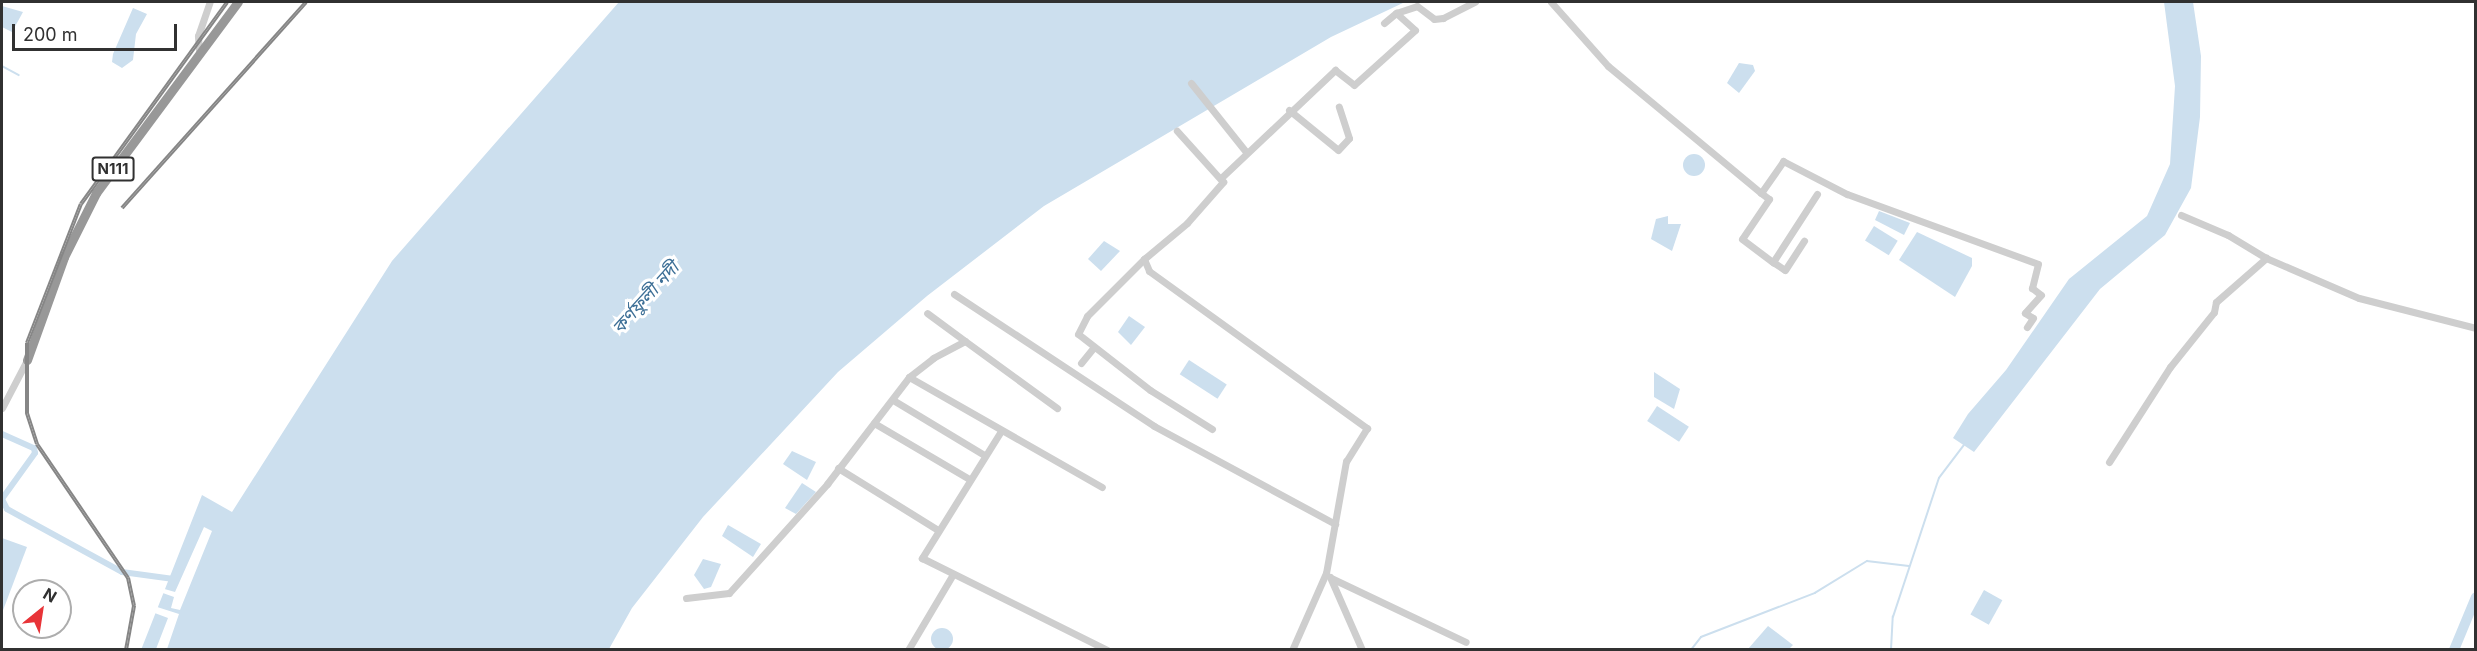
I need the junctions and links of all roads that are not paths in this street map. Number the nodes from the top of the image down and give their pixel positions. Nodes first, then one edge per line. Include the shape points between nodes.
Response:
1 (210, 2) edge
2 (238, 2) edge
3 (1475, 2) edge
4 (1551, 2) edge
5 (1396, 14) junction
6 (1384, 23) dead end
7 (199, 51) junction
8 (1191, 83) dead end
9 (1339, 108) dead end
10 (1289, 110) junction
11 (1177, 131) dead end
12 (1246, 152) junction
13 (1222, 177) junction
14 (1761, 193) junction
15 (1817, 194) dead end
16 (2181, 215) dead end
17 (1804, 241) dead end
18 (2266, 258) junction
19 (1144, 259) junction
20 (1773, 262) junction
21 (954, 294) dead end
22 (927, 313) dead end
23 (2027, 327) dead end
24 (2475, 328) edge
25 (965, 341) junction
26 (1093, 348) junction
27 (27, 360) joint
28 (1081, 363) dead end
29 (909, 378) junction
30 (893, 400) junction
31 (2, 408) edge
32 (1057, 408) dead end
33 (874, 423) junction
34 (1212, 429) dead end
35 (1000, 431) junction
36 (984, 455) junction
37 (2109, 462) dead end
38 (838, 468) junction
39 (969, 479) junction
40 (1102, 487) dead end
41 (1335, 524) junction
42 (938, 530) junction
43 (952, 576) junction
44 (1328, 576) junction
45 (686, 598) dead end
46 (1466, 642) dead end
47 (908, 650) edge
48 (1107, 650) edge
49 (1292, 650) edge
50 (1362, 650) edge

1 - 7 street via 198,36
2 - 7 highway, N111
3 - 5 street via 1443,18 1434,19 1417,6
4 - 14 street via 1608,66
5 - 6 street
5 - 10 street via 1415,30 1380,62 1354,85 1335,70
7 - 27 highway, N111 via 96,193 64,257
8 - 12 street
9 - 10 street via 1349,138 1338,150
10 - 12 street
11 - 13 street
12 - 13 street
13 - 19 street via 1217,192
14 - 20 street via 1769,200 1742,239
14 - 23 street via 1783,162 1847,194 2038,264 2032,288 2041,296 2025,313 2033,318
15 - 20 street
16 - 18 street via 2228,234
17 - 20 street via 1785,270
18 - 24 street via 2359,298
18 - 37 street via 2216,302 2214,312 2152,393
19 - 26 street via 1087,316 1078,334
19 - 41 street via 1149,271 1367,428 1346,461
21 - 41 street via 1154,426
22 - 25 street
25 - 29 street via 933,358
25 - 32 street
26 - 28 street
26 - 34 street
27 - 31 street
29 - 30 street
29 - 35 street
30 - 33 street
30 - 36 street
33 - 38 street
33 - 39 street
35 - 36 street
35 - 40 street
36 - 39 street
38 - 42 street
38 - 45 street via 729,593
39 - 42 street
41 - 44 street
42 - 43 street via 922,558
43 - 47 street
43 - 48 street
44 - 46 street
44 - 49 street
44 - 50 street

